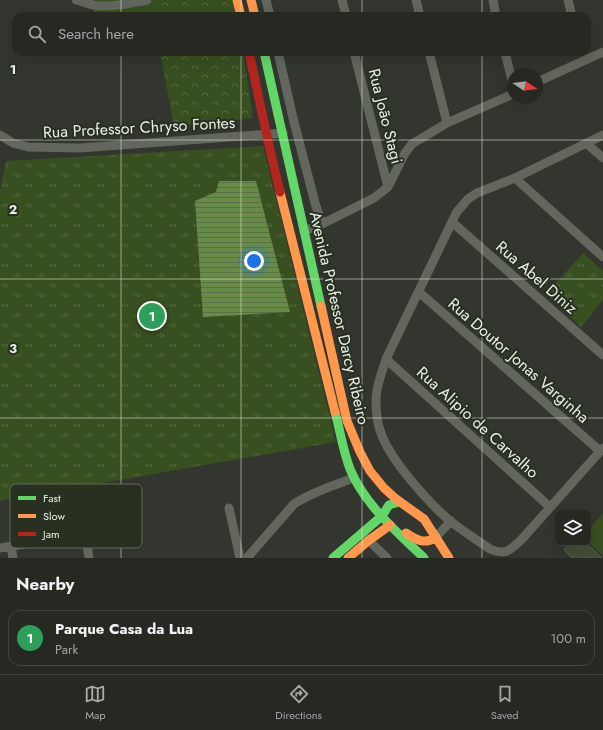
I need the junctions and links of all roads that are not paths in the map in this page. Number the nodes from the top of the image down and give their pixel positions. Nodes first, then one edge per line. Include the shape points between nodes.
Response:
1 (76, 0) edge
2 (147, 0) edge
3 (237, 0) edge
4 (251, 0) edge
5 (266, 0) edge
6 (342, 0) edge
7 (416, 0) edge
8 (493, 0) edge
9 (568, 0) edge
10 (240, 12) edge
11 (254, 12) edge
12 (269, 12) edge
13 (345, 12) edge
14 (419, 12) edge
15 (495, 12) edge
16 (571, 12) edge
17 (603, 52) edge
18 (591, 54) edge
19 (250, 56) edge
20 (265, 56) edge
21 (279, 56) edge
22 (355, 56) edge
23 (430, 56) edge
24 (506, 56) edge
25 (582, 56) edge
26 (509, 68) edge
27 (543, 79) edge
28 (507, 97) edge
29 (446, 123) junction
30 (283, 133) junction
31 (0, 135) edge
32 (268, 135) junction
33 (603, 136) edge
34 (586, 143) junction
35 (603, 158) edge
36 (515, 178) junction
37 (388, 187) junction
38 (452, 222) junction
39 (322, 224) junction
40 (304, 230) junction
41 (603, 257) edge
42 (418, 292) junction
43 (603, 355) edge
44 (386, 359) junction
45 (602, 449) edge
46 (353, 478) junction
47 (378, 483) junction
48 (428, 500) junction
49 (399, 502) junction
50 (550, 507) junction
51 (229, 508) dead end
52 (382, 516) junction
53 (420, 516) junction
54 (451, 521) junction
55 (392, 527) junction
56 (365, 537) junction
57 (436, 537) junction
58 (10, 546) edge
59 (0, 548) edge
60 (11, 548) edge
61 (87, 548) edge
62 (13, 558) edge
63 (89, 558) edge
64 (240, 558) edge
65 (247, 558) edge
66 (333, 558) edge
67 (348, 558) edge
68 (387, 558) edge
69 (424, 558) edge
70 (449, 558) edge

1 - 2 street via 97,6
3 - 10 main road
4 - 11 main road
5 - 12 street
6 - 13 street
7 - 14 street
8 - 15 street
9 - 16 street
17 - 18 street
19 - 32 main road, Avenida Professor Darcy Ribeiro
20 - 30 main road, Avenida Professor Darcy Ribeiro
21 - 39 street
22 - 37 street, Rua João Stagi
23 - 29 street
24 - 26 street
25 - 27 street
28 - 29 street
29 - 37 street via 412,144
30 - 32 street, Rua Professor Chryso Fontes
30 - 40 main road, Avenida Professor Darcy Ribeiro
31 - 32 street, Rua Professor Chryso Fontes via 12,143 28,147 80,148
32 - 46 main road, Avenida Professor Darcy Ribeiro via 332,405
33 - 34 street
34 - 35 street
34 - 36 street
36 - 38 street via 468,199
36 - 41 street
37 - 39 street via 374,198
38 - 42 street
38 - 43 street, Rua Abel Diniz
39 - 40 street
40 - 47 main road, Avenida Professor Darcy Ribeiro via 347,421 367,467
42 - 44 street
42 - 45 street, Rua Doutor Jonas Varginha
44 - 48 street via 376,400 376,415 381,434 391,455
44 - 50 street, Rua Alipio de Carvalho
45 - 50 street
46 - 47 main road
46 - 52 main road, Avenida Professor Darcy Ribeiro
46 - 65 street via 313,493 294,504
47 - 49 main road, Avenida Professor Darcy Ribeiro
48 - 53 street via 426,511
48 - 54 street
49 - 52 main road via 390,505
49 - 53 main road, Avenida Professor Darcy Ribeiro
50 - 54 street via 522,539 504,553 490,549
51 - 64 street
52 - 55 main road, Avenida Professor Darcy Ribeiro
52 - 56 main road
53 - 57 main road, Avenida Professor Darcy Ribeiro
54 - 57 street
55 - 56 main road
55 - 57 main road via 402,530 420,542 429,542
55 - 69 main road, Avenida Professor Darcy Ribeiro
56 - 66 main road
56 - 67 main road
56 - 68 street
57 - 70 main road, Avenida Professor Darcy Ribeiro
58 - 59 street
60 - 62 street
61 - 63 street

